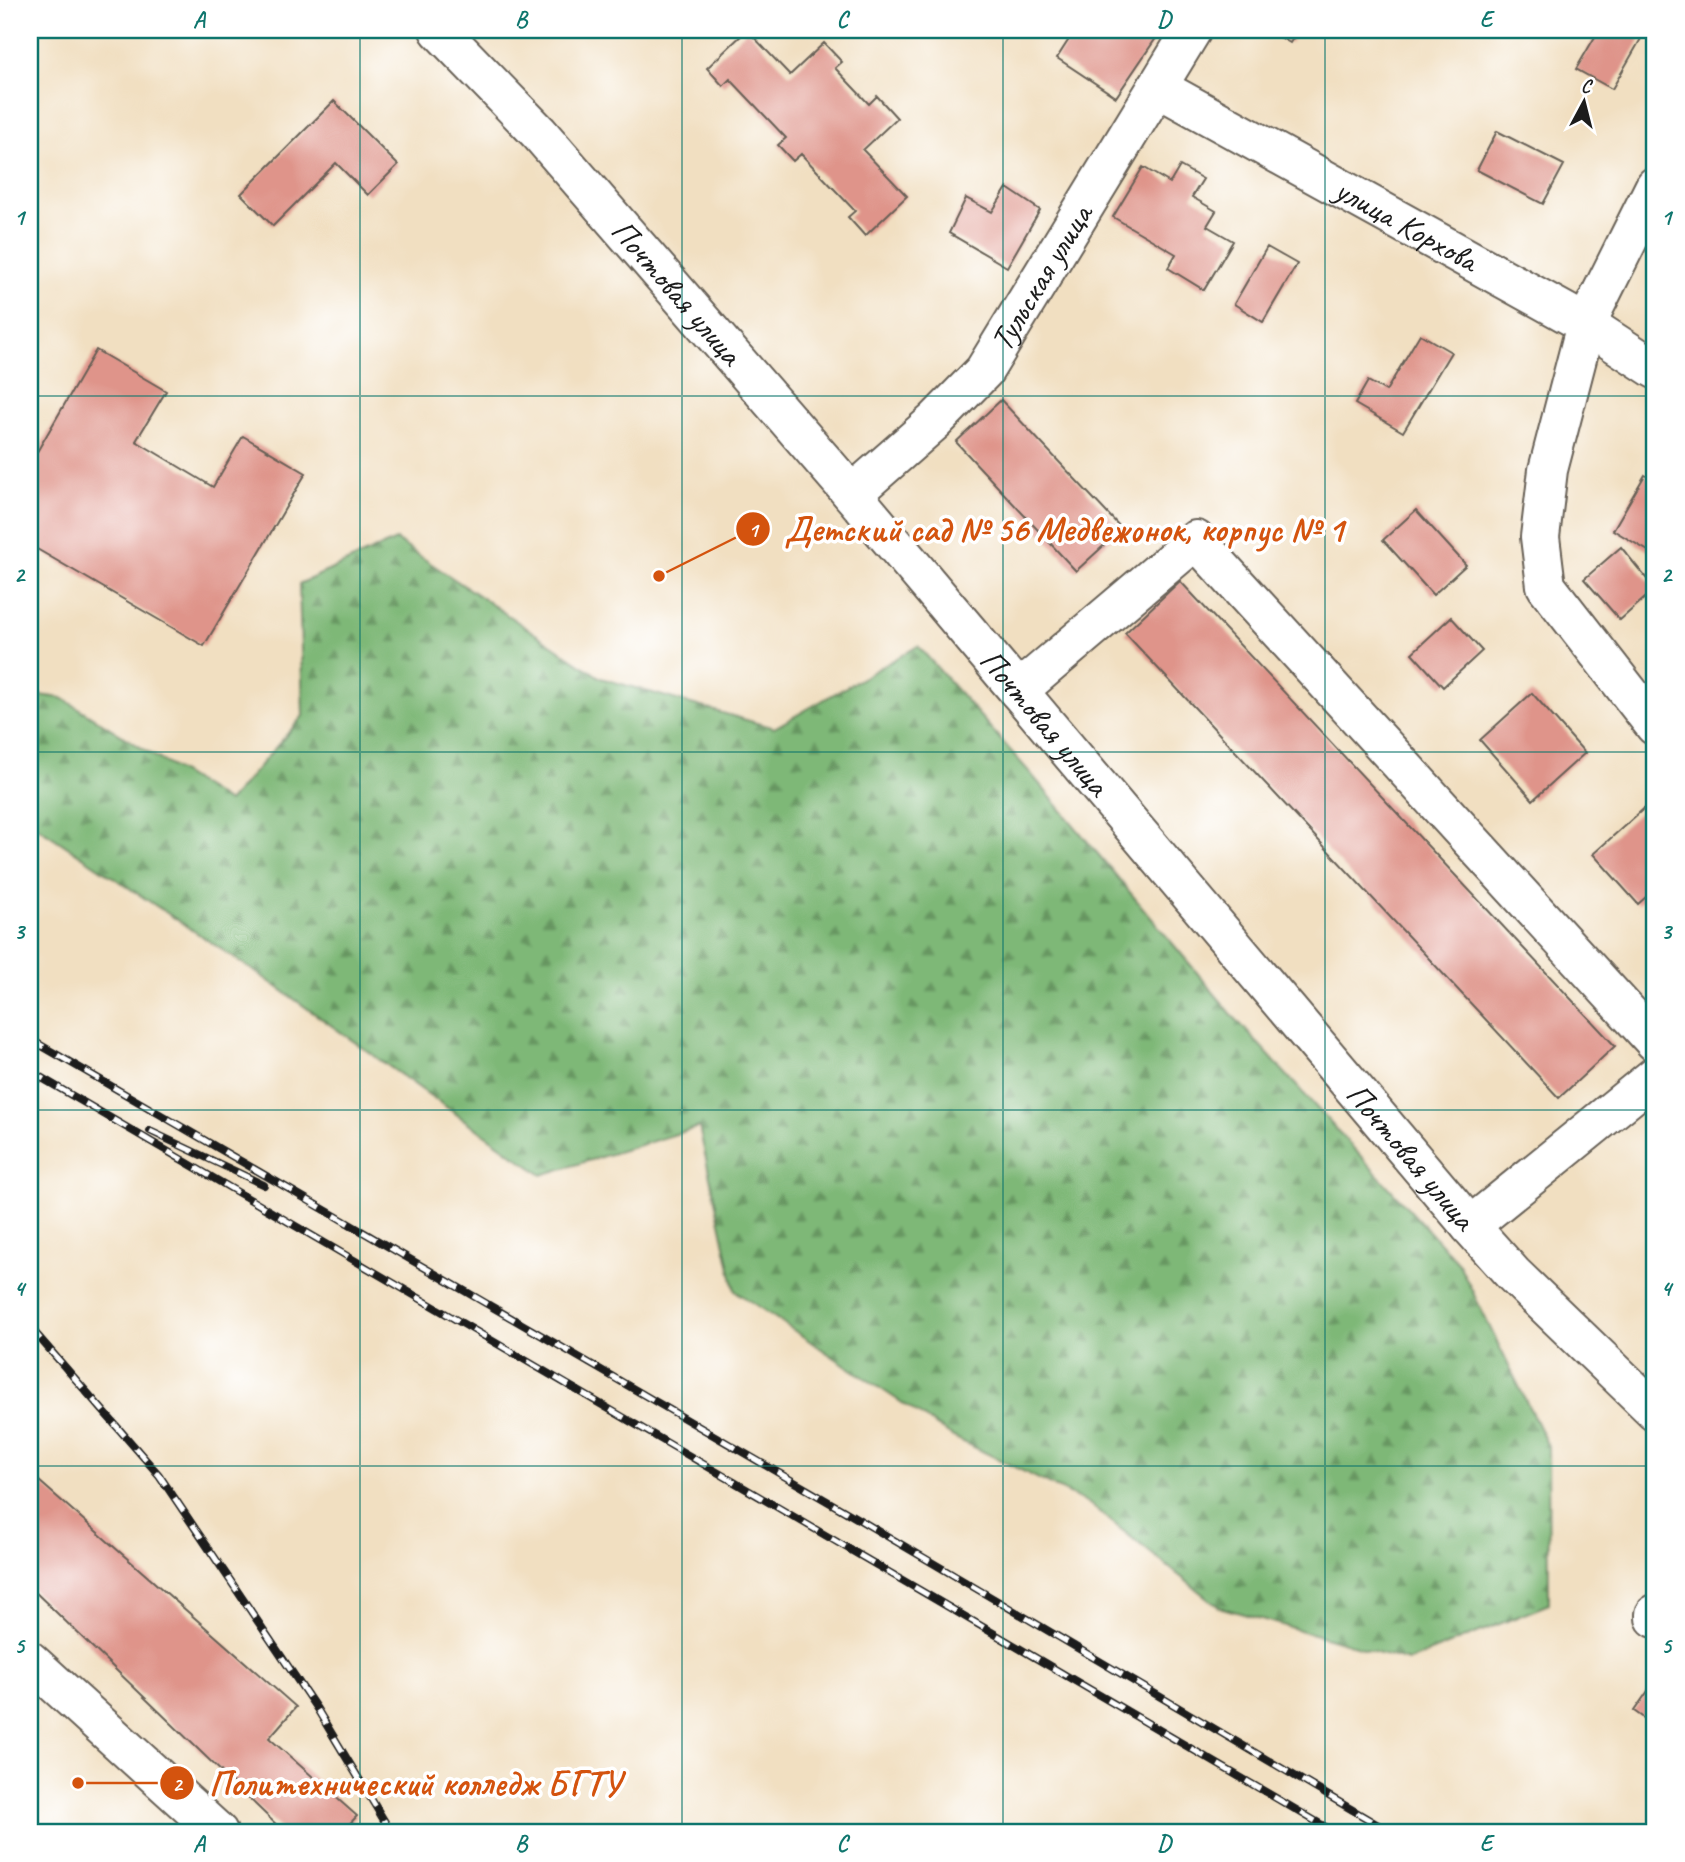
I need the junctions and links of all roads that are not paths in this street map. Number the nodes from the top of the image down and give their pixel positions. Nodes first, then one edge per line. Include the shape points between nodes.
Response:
1 (1192, 30) edge
2 (457, 36) edge
3 (1157, 87) junction
4 (1655, 186) edge
5 (1586, 324) junction
6 (1655, 369) edge
7 (852, 494) junction
8 (1018, 691) junction
9 (1655, 726) edge
10 (1655, 1042) edge
11 (1655, 1076) edge
12 (1470, 1226) junction
13 (1655, 1411) edge
14 (30, 1661) edge
15 (218, 1832) edge

1 - 3 street, Тульская улица
2 - 7 street, Почтовая улица
3 - 5 street, улица Корхова
3 - 7 street, Тульская улица via 984,371
4 - 5 street
5 - 6 street, улица Корхова
5 - 9 street via 1548,470 1540,537 1546,586
7 - 8 street, Почтовая улица
8 - 10 street via 1196,540
8 - 12 street, Почтовая улица
11 - 12 street
12 - 13 street, Почтовая улица via 1513,1274
14 - 15 street

